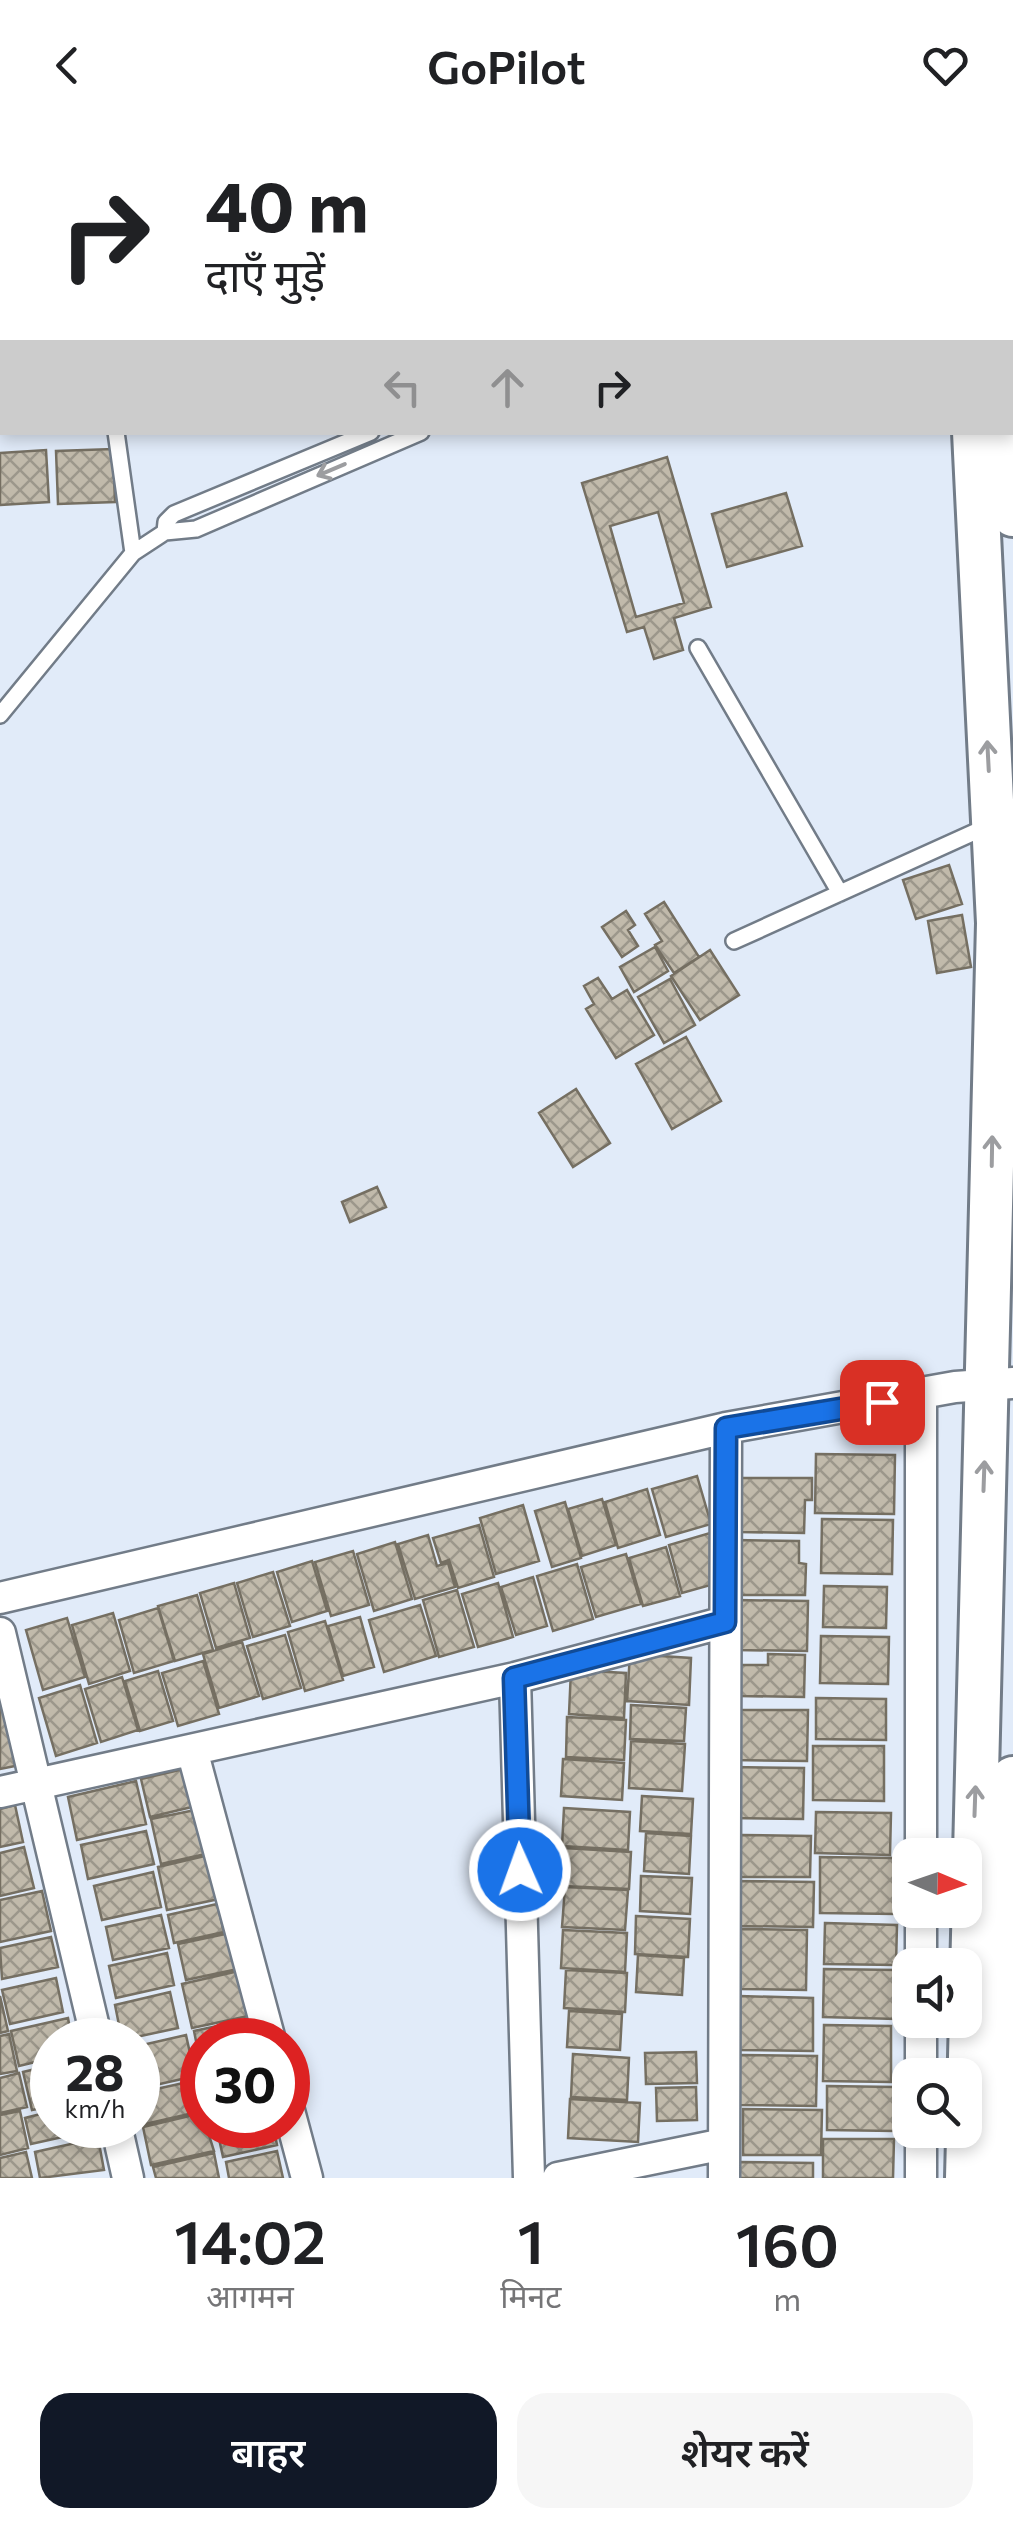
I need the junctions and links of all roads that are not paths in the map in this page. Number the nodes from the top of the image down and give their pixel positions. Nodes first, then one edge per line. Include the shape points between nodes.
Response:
1 (116, 435) edge
2 (363, 435) edge
3 (414, 435) edge
4 (994, 450) edge
5 (1013, 515) edge
6 (165, 532) junction
7 (133, 554) junction
8 (698, 648) dead end
9 (0, 715) edge
10 (992, 824) junction
11 (840, 893) junction
12 (734, 941) dead end
13 (1000, 1383) edge
14 (921, 1395) junction
15 (726, 1428) junction
16 (0, 1598) edge
17 (725, 1622) junction
18 (0, 1633) edge
19 (514, 1678) junction
20 (192, 1750) junction
21 (1013, 1778) edge
22 (39, 1782) junction
23 (0, 1792) edge
24 (921, 1838) edge
25 (1012, 1879) edge
26 (92, 2018) edge
27 (264, 2018) edge
28 (724, 2144) junction
29 (121, 2148) edge
30 (298, 2148) edge
31 (921, 2148) edge
32 (128, 2178) edge
33 (306, 2178) edge
34 (529, 2178) edge
35 (558, 2178) edge
36 (724, 2178) edge
37 (921, 2178) edge
38 (967, 2178) edge
39 (1004, 2178) edge

1 - 7 lane
2 - 6 lane via 174,514
3 -> 6 lane via 196,529
4 - 5 main road
10 -> 4 main road
6 - 7 lane
7 - 9 lane
8 - 11 lane
10 - 11 lane
13 -> 10 main road
11 - 12 lane
13 - 14 street
38 -> 13 main road
14 - 15 street
14 - 24 street
15 - 16 street
15 - 17 street
17 - 19 street
17 - 28 street
18 - 22 street
19 - 20 street
19 - 34 street
20 - 22 street
20 - 27 street
21 - 25 main road
22 - 23 street
22 - 26 street
25 - 39 main road
28 - 35 street
28 - 36 street
29 - 32 street
30 - 33 street
31 - 37 street

